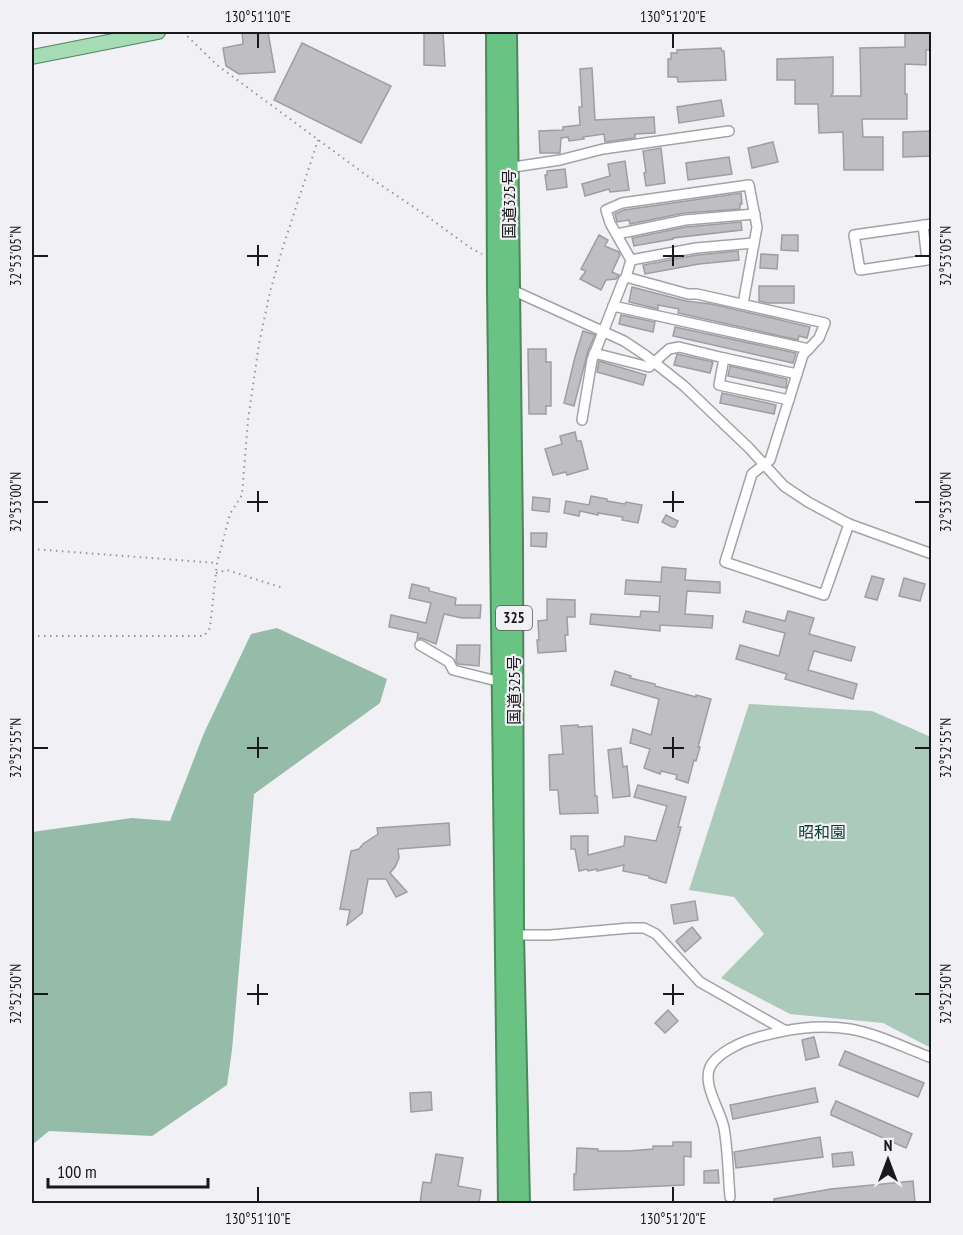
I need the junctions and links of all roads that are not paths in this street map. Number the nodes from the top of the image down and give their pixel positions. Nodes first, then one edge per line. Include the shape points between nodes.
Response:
1 (158, 32) edge
2 (495, 32) edge
3 (508, 32) edge
4 (32, 57) edge
5 (729, 131) dead end
6 (503, 169) junction
7 (755, 214) junction
8 (927, 225) edge
9 (616, 234) junction
10 (754, 243) junction
11 (631, 260) junction
12 (626, 277) junction
13 (503, 288) junction
14 (743, 304) junction
15 (613, 306) junction
16 (603, 332) junction
17 (808, 349) junction
18 (594, 353) junction
19 (724, 358) junction
20 (654, 362) junction
21 (797, 374) junction
22 (789, 400) junction
23 (582, 420) dead end
24 (764, 464) junction
25 (849, 524) junction
26 (932, 554) edge
27 (420, 645) dead end
28 (501, 682) junction
29 (509, 935) junction
30 (784, 1030) junction
31 (932, 1058) edge
32 (730, 1197) dead end
33 (507, 1203) edge
34 (521, 1203) edge

1 - 4 main road
2 - 6 highway, 国道325号 / 325
3 - 6 highway, 国道325号 / 325
5 - 6 street via 603,149
6 - 13 highway, 国道325号 / 325
7 - 9 street via 685,220
7 - 9 street via 750,185 658,197 606,210
7 - 10 street
8 - 8 street via 854,235 860,270 927,260
9 - 11 street
10 - 11 street
10 - 14 street
11 - 12 street
12 - 14 street
12 - 15 street
13 - 16 street
13 - 28 highway, 国道325号 / 325
13 - 29 highway, 国道325号 / 325 via 514,552
14 - 17 street via 825,322 819,338
15 - 16 street
15 - 17 street
16 - 18 street
16 - 20 street
17 - 21 street
18 - 20 street via 650,367
18 - 23 street
19 - 20 street via 679,347 669,349
19 - 21 street
19 - 22 street via 719,385
20 - 24 street
21 - 22 street
22 - 24 street via 770,459
24 - 25 street via 784,486
24 - 25 street via 752,474 725,562 824,595
25 - 26 street
27 - 28 street via 449,662 453,670
28 - 29 highway, 国道325号 / 325
29 - 30 street via 644,928 656,934 700,982
29 - 33 highway, 国道325号 / 325
29 - 34 highway, 国道325号 / 325
30 - 31 street via 820,1026 852,1029
30 - 32 street via 745,1040 723,1052 710,1067 708,1083 724,1127

